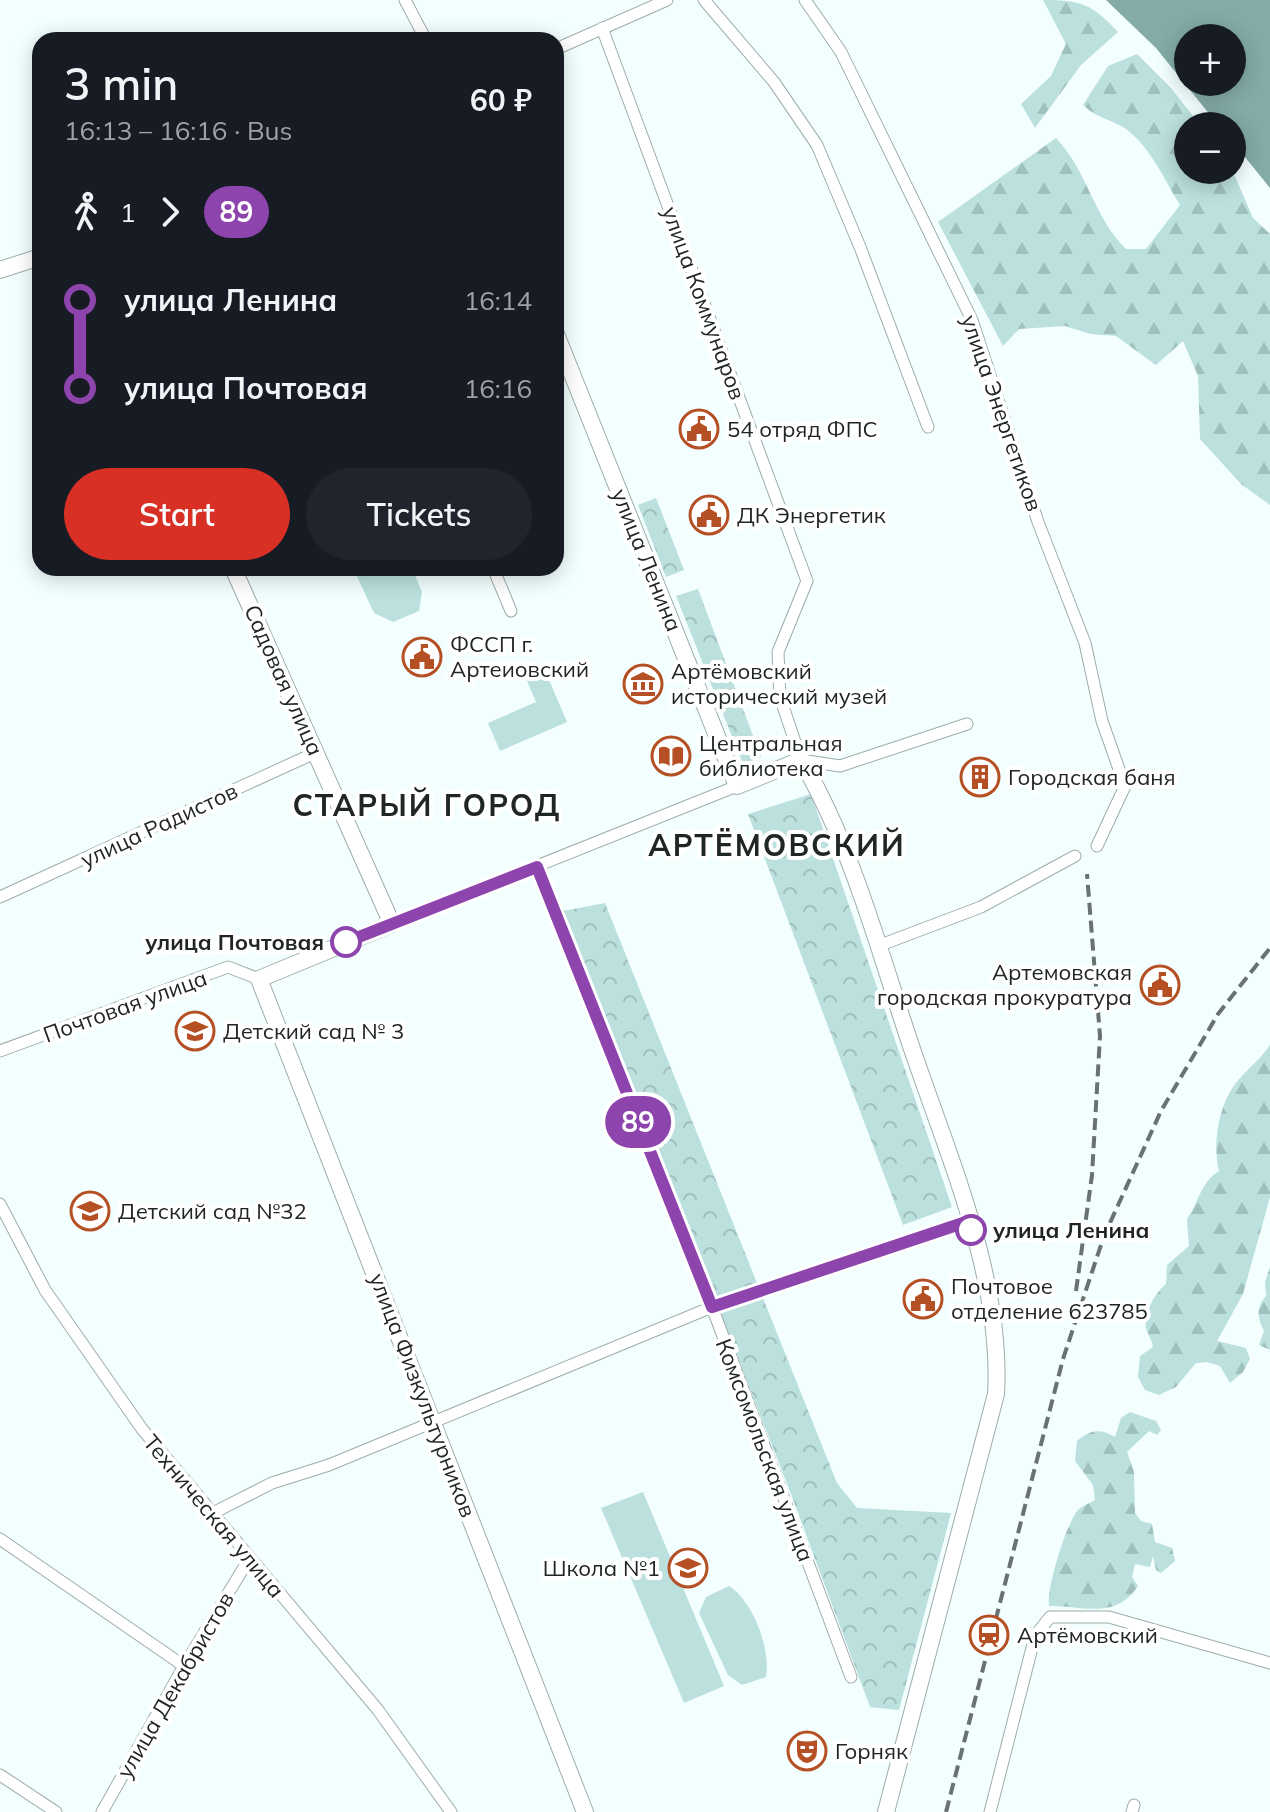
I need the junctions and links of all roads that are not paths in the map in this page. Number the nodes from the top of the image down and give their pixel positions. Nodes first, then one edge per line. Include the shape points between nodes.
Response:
1 (405, 0) edge
2 (667, 0) edge
3 (704, 0) edge
4 (805, 0) edge
5 (602, 28) junction
6 (422, 32) edge
7 (564, 45) edge
8 (32, 260) edge
9 (0, 270) edge
10 (564, 354) edge
11 (928, 427) dead end
12 (237, 576) edge
13 (496, 576) edge
14 (511, 611) dead end
15 (967, 724) dead end
16 (317, 752) junction
17 (801, 760) junction
18 (737, 786) junction
19 (1097, 846) dead end
20 (1075, 856) dead end
21 (537, 867) junction
22 (0, 897) edge
23 (392, 924) junction
24 (878, 946) junction
25 (259, 979) junction
26 (0, 1051) edge
27 (0, 1204) edge
28 (969, 1221) junction
29 (712, 1307) junction
30 (434, 1420) junction
31 (211, 1514) junction
32 (0, 1539) edge
33 (249, 1559) junction
34 (1270, 1663) edge
35 (184, 1666) junction
36 (851, 1677) dead end
37 (0, 1775) edge
38 (56, 1812) edge
39 (102, 1812) edge
40 (451, 1812) edge
41 (585, 1812) edge
42 (886, 1812) edge
43 (990, 1812) edge

1 - 6 street
2 - 5 street
3 - 11 street via 774,82 817,145
4 - 19 street, улица Энергетиков via 841,52 972,320 1038,522 1085,643 1102,721 1125,786
5 - 7 street
5 - 17 street, улица Коммунаров via 807,581 778,652 780,697
8 - 9 street
10 - 18 street, улица Ленина
12 - 16 street, Садовая улица
13 - 14 street
15 - 17 street via 840,766
16 - 22 street, улица Радистов
16 - 23 street, Садовая улица
17 - 18 street
17 - 24 street via 819,790
18 - 21 street
20 - 24 street via 981,907
21 - 23 street
21 - 29 street, Комсомольская улица
23 - 25 street
24 - 28 street
25 - 26 street, Почтовая улица via 228,967
25 - 30 street, улица Физкультурников
27 - 31 street, Техническая улица via 45,1290 142,1429
28 - 29 street
28 - 42 street via 995,1314 996,1394
29 - 30 street
29 - 36 street, Комсомольская улица
30 - 31 street via 272,1483
30 - 41 street, улица Физкультурников
31 - 33 street, Техническая улица
32 - 35 street
33 - 35 street, улица Декабристов
33 - 40 street, Техническая улица via 378,1710
34 - 43 street via 1109,1617 1050,1617 1035,1636
35 - 39 street, улица Декабристов
37 - 38 street

